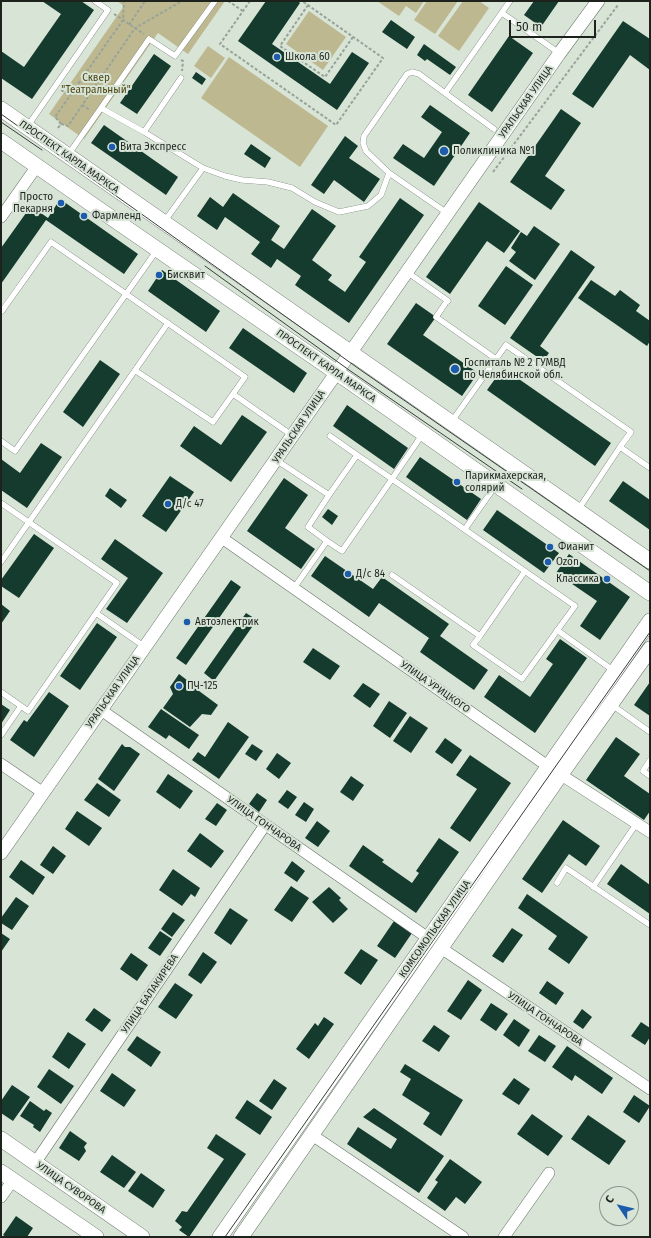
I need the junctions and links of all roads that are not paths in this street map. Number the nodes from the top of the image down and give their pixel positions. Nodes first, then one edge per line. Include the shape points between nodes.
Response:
1 (96, 1) edge
2 (215, 1) edge
3 (510, 1) edge
4 (598, 1) edge
5 (502, 13) junction
6 (559, 54) junction
7 (181, 78) road end
8 (445, 93) junction
9 (101, 108) junction
10 (1, 109) edge
11 (27, 127) junction
12 (494, 129) dead end
13 (144, 132) junction
14 (1, 141) edge
15 (67, 155) junction
16 (37, 166) junction
17 (203, 168) junction
18 (389, 173) junction
19 (448, 213) junction
20 (1, 217) edge
21 (164, 222) junction
22 (157, 250) junction
23 (407, 272) junction
24 (126, 294) junction
25 (1, 312) edge
26 (168, 323) junction
27 (350, 352) junction
28 (496, 359) junction
29 (136, 371) junction
30 (336, 373) junction
31 (233, 394) junction
32 (452, 422) junction
33 (423, 434) junction
34 (293, 436) junction
35 (330, 436) dead end
36 (1, 442) edge
37 (620, 447) junction
38 (357, 455) junction
39 (276, 460) junction
40 (650, 468) edge
41 (392, 478) junction
42 (496, 485) junction
43 (329, 496) junction
44 (1, 503) edge
45 (578, 510) junction
46 (29, 522) junction
47 (465, 529) junction
48 (222, 538) junction
49 (328, 541) junction
50 (650, 561) edge
51 (1, 562) edge
52 (525, 571) junction
53 (392, 575) dead end
54 (294, 588) junction
55 (650, 593) edge
56 (96, 613) junction
57 (650, 621) edge
58 (558, 630) junction
59 (480, 636) junction
60 (146, 647) junction
61 (650, 649) edge
62 (615, 671) junction
63 (1, 692) edge
64 (612, 705) junction
65 (21, 706) junction
66 (100, 710) junction
67 (650, 732) edge
68 (1, 735) edge
69 (650, 760) edge
70 (1, 764) edge
71 (555, 771) junction
72 (650, 776) edge
73 (42, 792) junction
74 (637, 823) junction
75 (265, 825) junction
76 (650, 832) edge
77 (1, 853) edge
78 (557, 883) dead end
79 (593, 886) junction
80 (650, 925) edge
81 (428, 938) junction
82 (441, 948) junction
83 (650, 1089) edge
84 (312, 1135) junction
85 (1, 1139) edge
86 (35, 1162) junction
87 (548, 1173) dead end
88 (7, 1176) edge
89 (1, 1197) edge
90 (96, 1237) edge
91 (142, 1237) edge
92 (220, 1237) edge
93 (241, 1237) edge
94 (463, 1237) edge
95 (504, 1237) edge

1 - 11 lane via 108,10
2 - 9 lane via 175,56 149,39
3 - 5 lane
4 - 6 street, УРАЛЬСКАЯ УЛИЦА
5 - 6 lane
5 - 8 lane
6 - 19 street, УРАЛЬСКАЯ УЛИЦА
7 - 13 lane
8 - 12 lane
8 - 18 lane via 419,74 407,74 364,136 366,151
9 - 13 lane
9 - 15 lane
10 - 11 main road, ПРОСПЕКТ КАРЛА МАРКСА
11 - 15 main road, ПРОСПЕКТ КАРЛА МАРКСА
13 - 17 lane
14 - 16 main road, ПРОСПЕКТ КАРЛА МАРКСА
15 - 21 main road, ПРОСПЕКТ КАРЛА МАРКСА
16 - 20 street
16 - 22 main road, ПРОСПЕКТ КАРЛА МАРКСА
17 - 18 lane via 242,180 268,182 292,188 315,202 339,212 368,206 381,195
17 - 21 lane
18 - 19 lane
19 - 23 street, УРАЛЬСКАЯ УЛИЦА
21 - 27 main road, ПРОСПЕКТ КАРЛА МАРКСА
22 - 24 lane
22 - 30 main road, ПРОСПЕКТ КАРЛА МАРКСА
23 - 27 street, УРАЛЬСКАЯ УЛИЦА
23 - 28 lane via 447,302 436,317
24 - 25 lane via 51,242
24 - 26 lane
24 - 36 lane via 15,452
26 - 29 lane
26 - 31 lane via 245,376
27 - 30 street, УРАЛЬСКАЯ УЛИЦА
27 - 32 main road, ПРОСПЕКТ КАРЛА МАРКСА
28 - 32 lane
28 - 37 lane via 506,345 631,432
29 - 31 lane via 212,422
29 - 46 lane
30 - 33 main road, ПРОСПЕКТ КАРЛА МАРКСА
30 - 34 street, УРАЛЬСКАЯ УЛИЦА
31 - 34 lane
32 - 45 main road, ПРОСПЕКТ КАРЛА МАРКСА
33 - 41 lane
33 - 42 main road, ПРОСПЕКТ КАРЛА МАРКСА
34 - 39 street, УРАЛЬСКАЯ УЛИЦА
35 - 38 lane
37 - 40 lane
37 - 45 lane
38 - 41 lane
38 - 43 lane
39 - 43 lane
39 - 48 street, УРАЛЬСКАЯ УЛИЦА
41 - 47 lane
41 - 49 lane via 342,551
42 - 47 lane
42 - 55 main road, ПРОСПЕКТ КАРЛА МАРКСА
43 - 49 lane via 308,527
44 - 46 lane
45 - 50 main road, ПРОСПЕКТ КАРЛА МАРКСА
46 - 51 lane
46 - 56 lane via 117,583
47 - 52 lane
48 - 54 street, УЛИЦА УРИЦКОГО
48 - 60 street, УРАЛЬСКАЯ УЛИЦА
49 - 54 lane
52 - 58 lane via 575,606
52 - 59 lane
53 - 59 lane
54 - 71 street, УЛИЦА УРИЦКОГО
56 - 60 lane
56 - 65 lane via 28,710
57 - 62 main road, КОМСОМОЛЬСКАЯ УЛИЦА
58 - 59 lane via 522,679 473,645
58 - 62 lane
60 - 66 street, УРАЛЬСКАЯ УЛИЦА
61 - 64 main road, КОМСОМОЛЬСКАЯ УЛИЦА
62 - 71 main road, КОМСОМОЛЬСКАЯ УЛИЦА
63 - 65 lane
64 - 67 lane
64 - 71 main road, КОМСОМОЛЬСКАЯ УЛИЦА
65 - 68 lane
66 - 73 street, УРАЛЬСКАЯ УЛИЦА
66 - 75 street, УЛИЦА ГОНЧАРОВА
69 - 72 lane via 642,771
70 - 73 street
71 - 74 street, УЛИЦА УРИЦКОГО
71 - 81 main road, КОМСОМОЛЬСКАЯ УЛИЦА
71 - 82 main road, КОМСОМОЛЬСКАЯ УЛИЦА
73 - 77 street, УРАЛЬСКАЯ УЛИЦА
74 - 76 street, УЛИЦА УРИЦКОГО
74 - 79 lane
75 - 81 street, УЛИЦА ГОНЧАРОВА
75 - 86 street, УЛИЦА БАЛАКИРЕВА
78 - 79 lane via 566,868
79 - 80 lane
81 - 92 main road, КОМСОМОЛЬСКАЯ УЛИЦА
82 - 83 street, УЛИЦА ГОНЧАРОВА
82 - 84 main road, КОМСОМОЛЬСКАЯ УЛИЦА
84 - 93 main road, КОМСОМОЛЬСКАЯ УЛИЦА
84 - 94 street
85 - 86 main road, УЛИЦА СУВОРОВА
86 - 91 main road, УЛИЦА СУВОРОВА
87 - 95 street
88 - 89 street
88 - 90 main road

